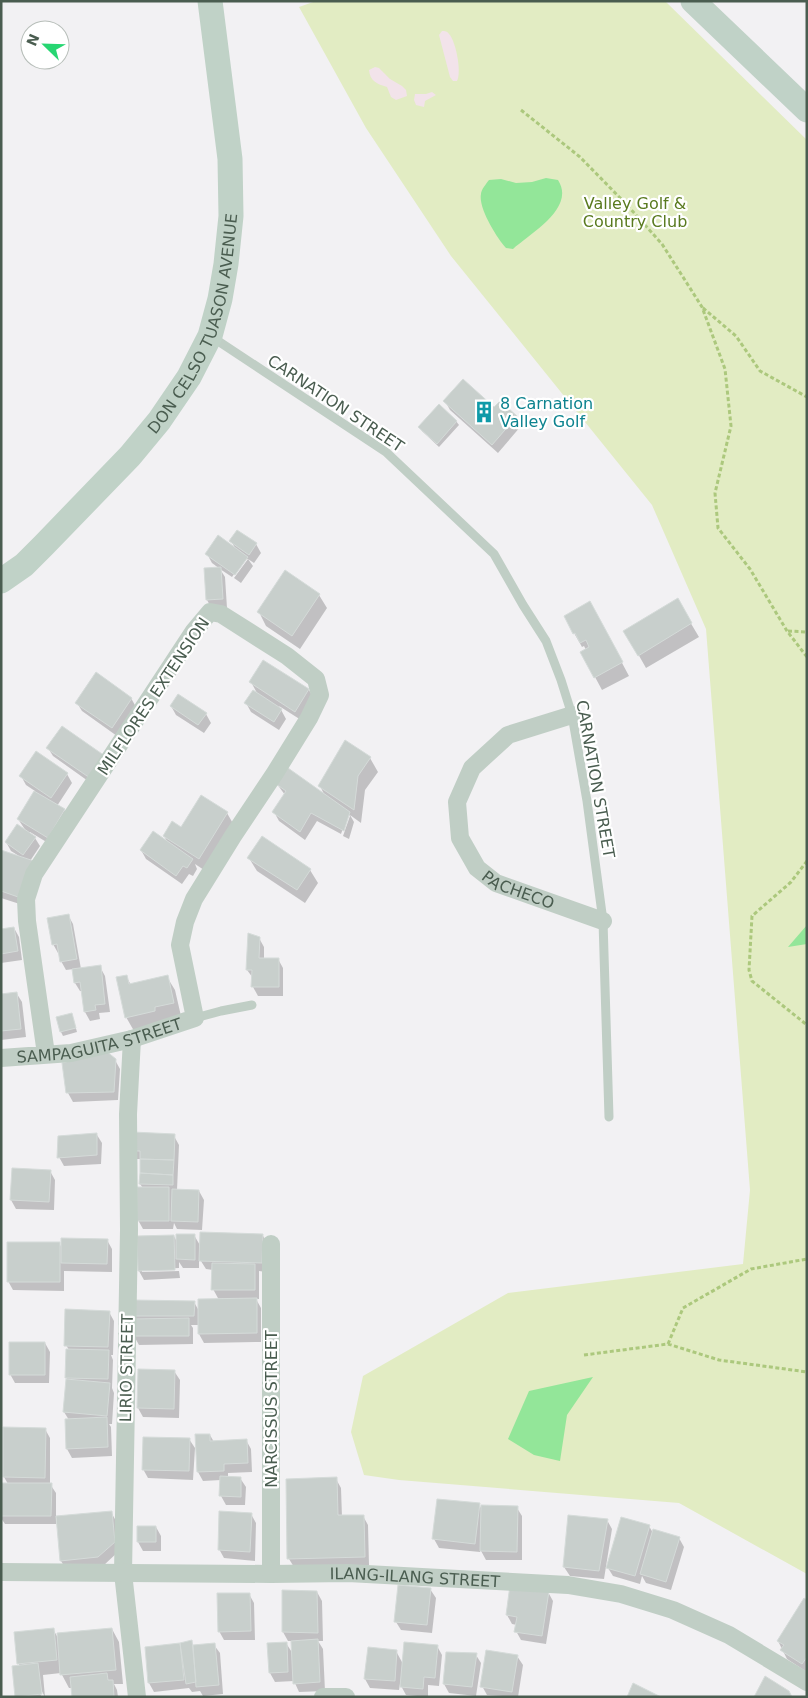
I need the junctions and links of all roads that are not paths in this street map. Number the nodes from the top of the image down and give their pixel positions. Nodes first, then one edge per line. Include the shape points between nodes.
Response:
1 (210, 1) edge
2 (693, 1) edge
3 (807, 110) edge
4 (210, 336) junction
5 (1, 582) edge
6 (572, 715) junction
7 (603, 921) junction
8 (252, 1005) dead end
9 (195, 1018) junction
10 (132, 1039) junction
11 (46, 1054) junction
12 (1, 1058) edge
13 (609, 1117) dead end
14 (271, 1244) dead end
15 (1, 1572) edge
16 (123, 1573) junction
17 (271, 1574) junction
18 (807, 1682) edge
19 (137, 1697) edge
20 (323, 1697) edge
21 (346, 1697) edge

1 - 4 street, DON CELSO TUASON AVENUE via 230,159 231,216 220,299
2 - 3 street
4 - 5 street, DON CELSO TUASON AVENUE via 189,377 130,456 24,565
4 - 6 lane, CARNATION STREET via 386,452 494,554 546,641
6 - 7 lane, CARNATION STREET
6 - 7 street, PACHECO via 508,735 472,768 458,802 460,838 477,868 496,883
7 - 13 lane, CARNATION STREET
8 - 9 lane
9 - 10 street, SAMPAGUITA STREET
9 - 11 street, MILFLORES EXTENSION via 180,945 185,922 194,900 320,695 316,679 287,656 221,614 210,612 194,630 34,874 26,898 27,921
10 - 11 street, SAMPAGUITA STREET via 71,1053
10 - 16 street, LIRIO STREET via 128,1114
11 - 12 street, SAMPAGUITA STREET
14 - 17 street, NARCISSUS STREET
15 - 16 street, ILANG-ILANG STREET
16 - 17 street, ILANG-ILANG STREET
16 - 19 street, LIRIO STREET
17 - 18 street, ILANG-ILANG STREET via 420,1576 568,1585 621,1594 673,1610 729,1635
20 - 21 street

